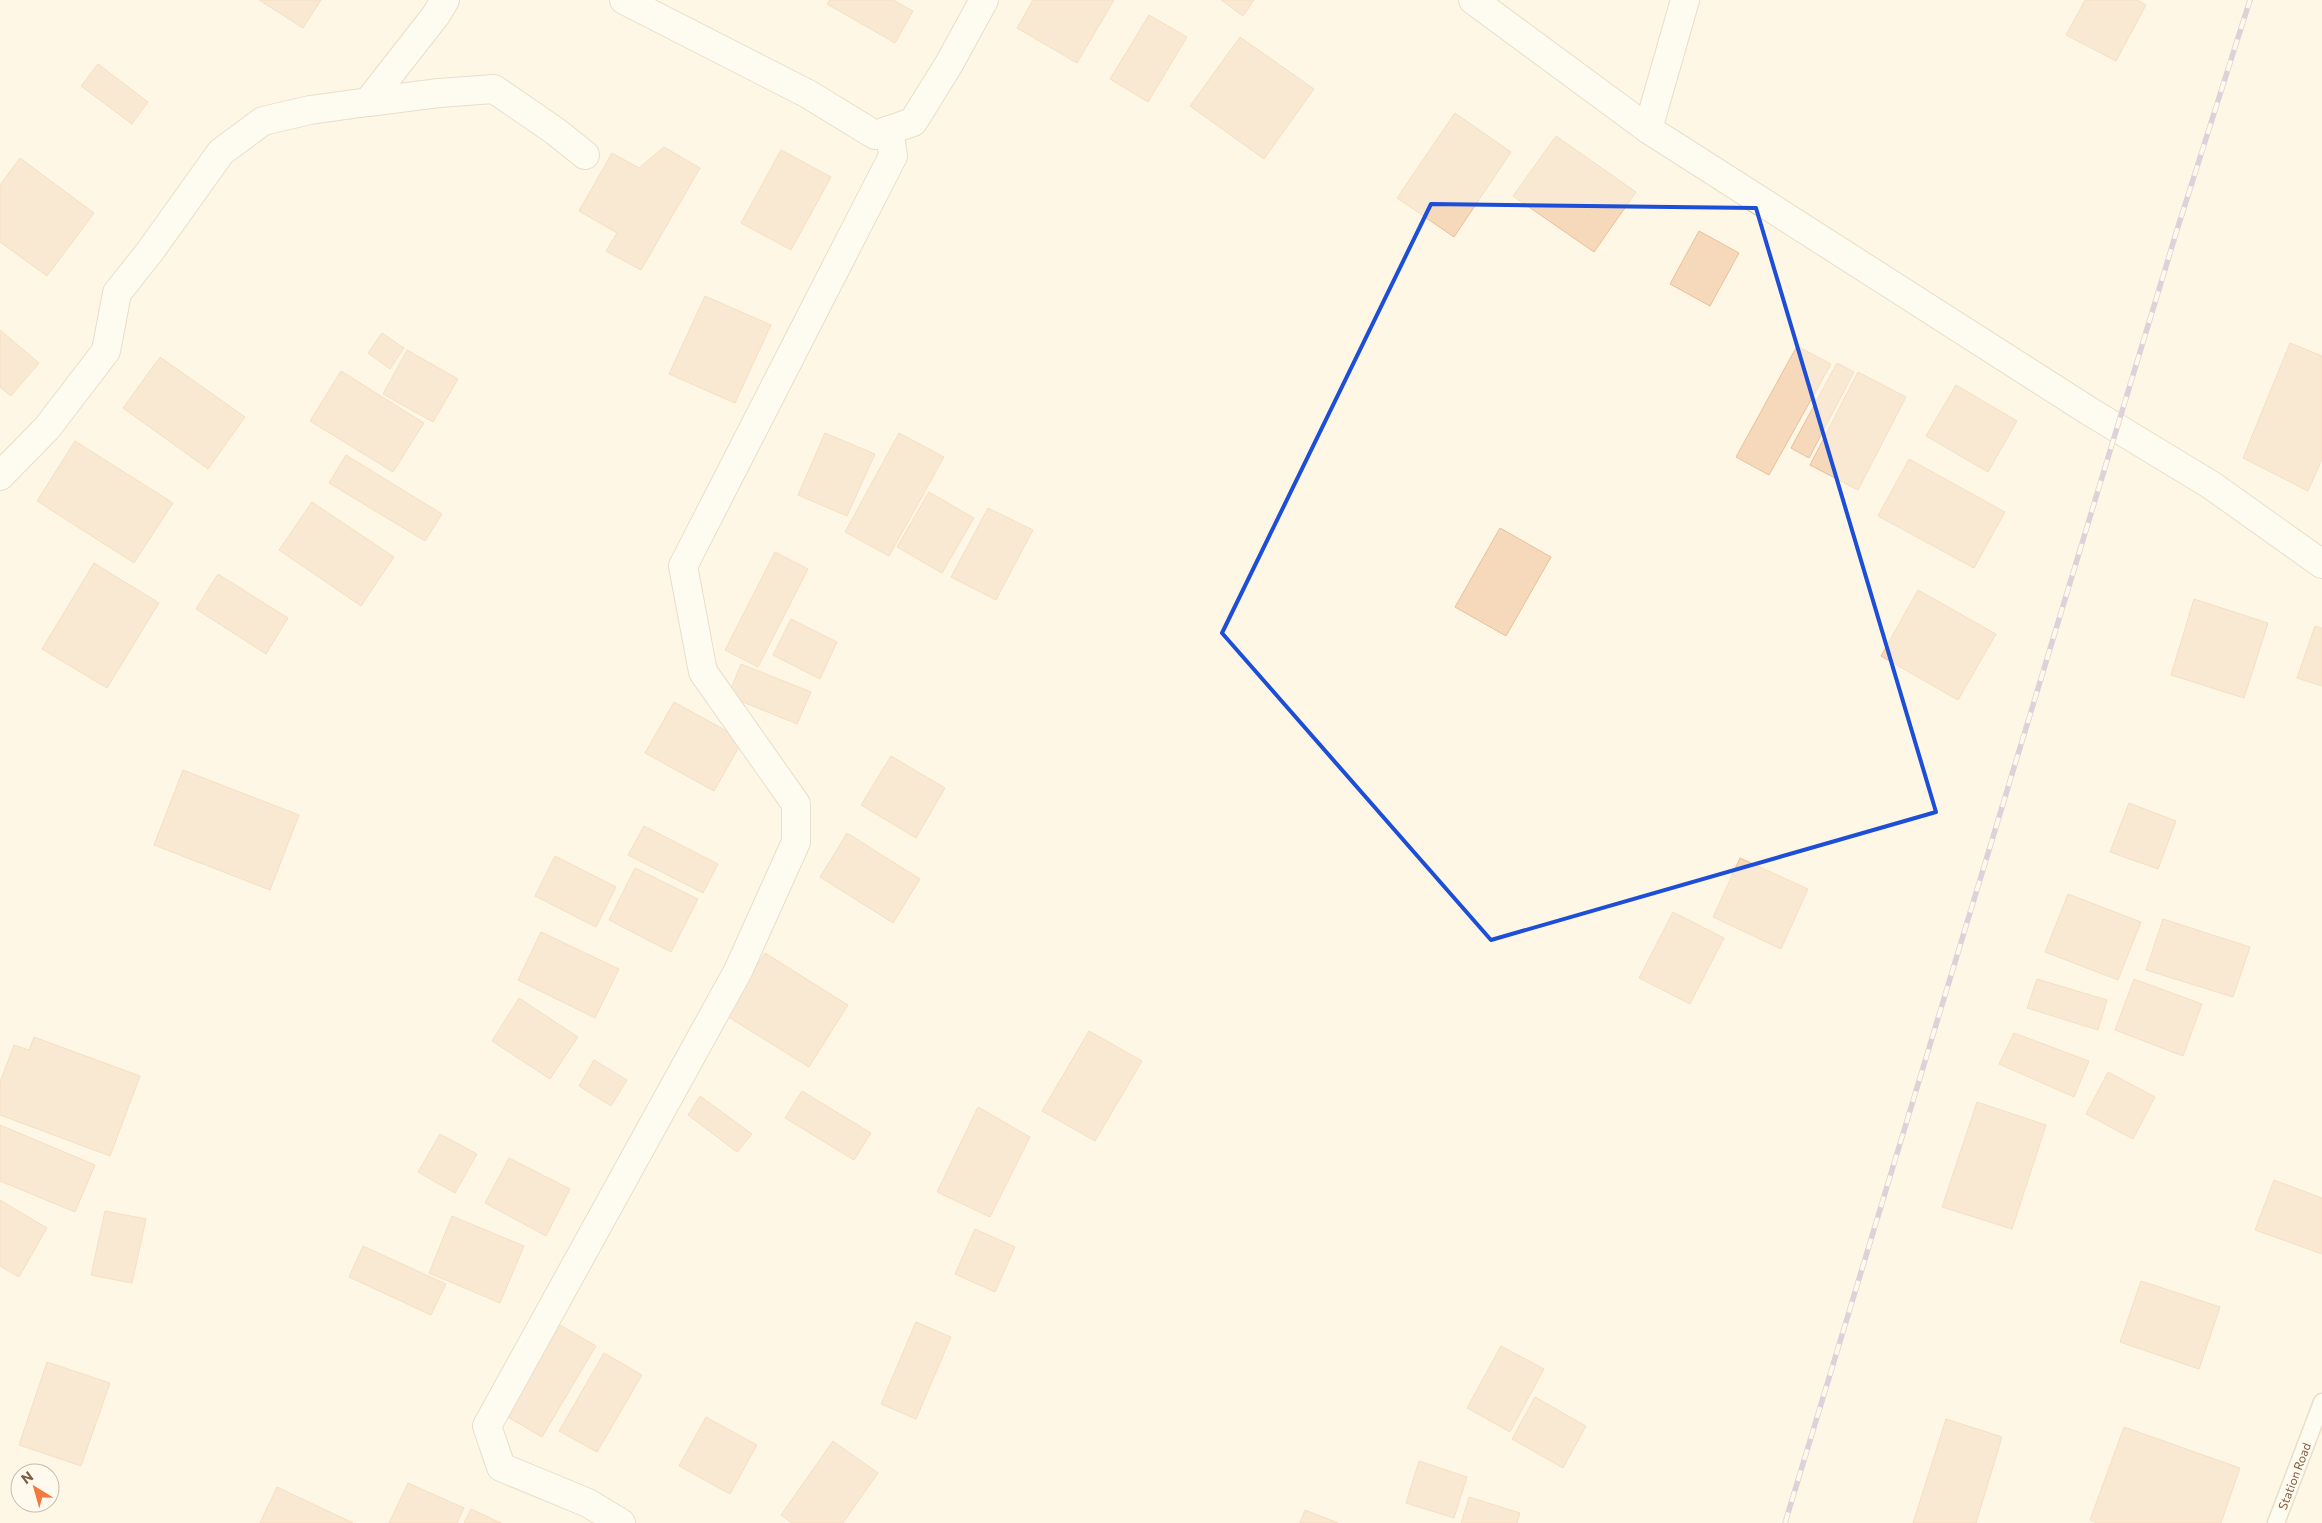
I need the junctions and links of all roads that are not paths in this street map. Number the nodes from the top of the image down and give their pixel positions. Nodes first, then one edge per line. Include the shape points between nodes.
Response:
1 (444, 0) edge
2 (624, 0) edge
3 (984, 0) edge
4 (1474, 0) edge
5 (1685, 0) edge
6 (368, 102) junction
7 (889, 130) junction
8 (1648, 130) junction
9 (585, 156) dead end
10 (0, 476) edge
11 (2322, 564) edge
12 (2322, 1402) edge
13 (621, 1523) edge
14 (2276, 1523) edge

1 - 6 street via 436,15
2 - 7 street via 808,94 875,135
3 - 7 street via 913,122
4 - 8 street
5 - 8 street
6 - 9 street via 494,89
6 - 10 street via 263,121 221,152 117,293 106,351 47,428
7 - 13 street via 893,156 682,566 702,672 796,804 796,842 738,971 487,1426 501,1467 588,1503
8 - 11 street via 2211,486
12 - 14 lane, Station Road

